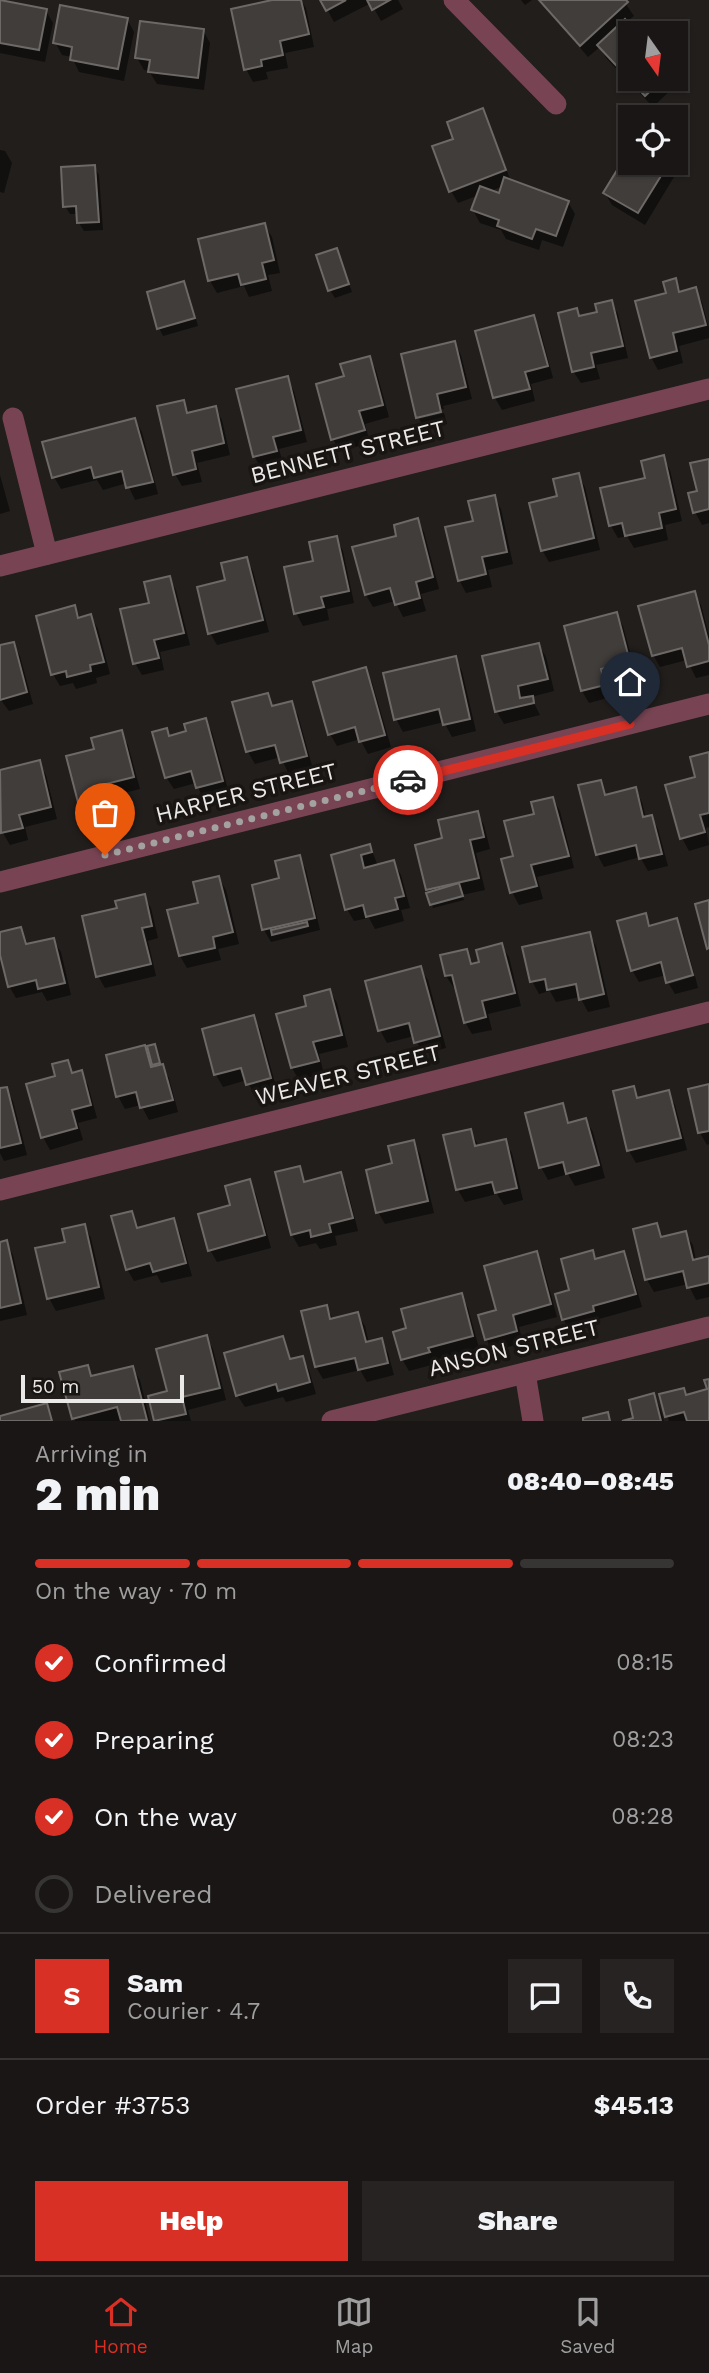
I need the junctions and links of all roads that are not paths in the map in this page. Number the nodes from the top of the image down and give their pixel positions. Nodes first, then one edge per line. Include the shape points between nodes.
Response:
1 (454, 0) edge
2 (556, 104) dead end
3 (709, 388) edge
4 (13, 418) dead end
5 (47, 554) junction
6 (0, 566) edge
7 (709, 704) edge
8 (0, 882) edge
9 (709, 1012) edge
10 (0, 1190) edge
11 (709, 1327) edge
12 (525, 1373) junction
13 (332, 1421) edge
14 (533, 1421) edge

1 - 2 street
3 - 5 street, BENNETT STREET
4 - 5 street
5 - 6 street, BENNETT STREET
7 - 8 street, HARPER STREET
9 - 10 street, WEAVER STREET
11 - 12 street, ANSON STREET
12 - 13 street, ANSON STREET
12 - 14 street

